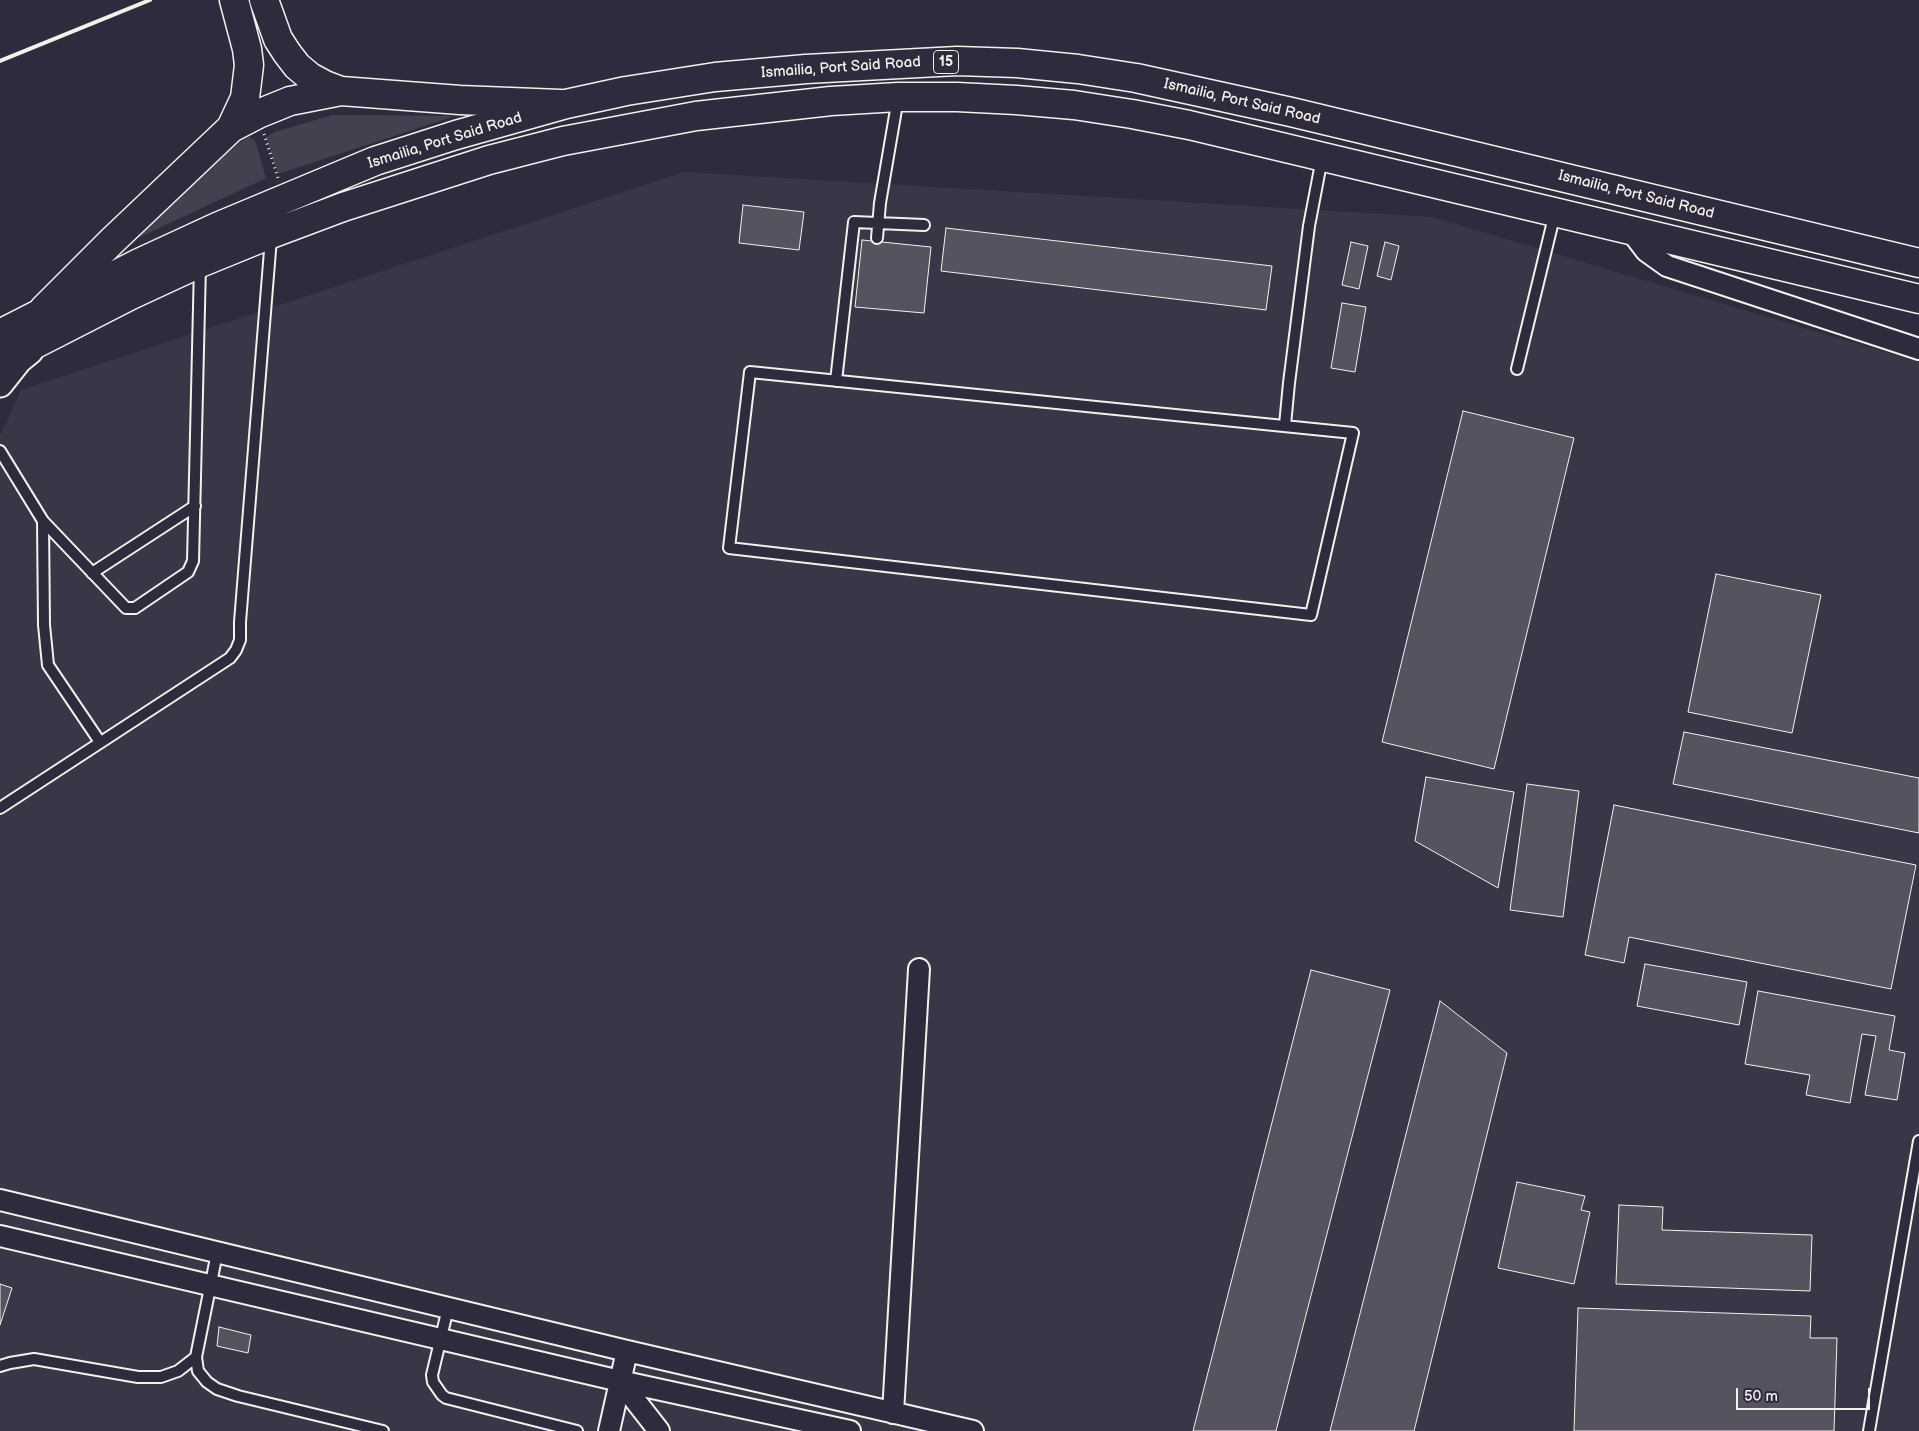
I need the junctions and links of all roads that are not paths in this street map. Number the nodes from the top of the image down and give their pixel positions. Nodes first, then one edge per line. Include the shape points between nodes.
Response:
1 (234, 0) edge
2 (264, 0) edge
3 (340, 91) junction
4 (898, 98) junction
5 (566, 104) junction
6 (1291, 112) junction
7 (231, 128) junction
8 (1362, 129) junction
9 (1282, 147) junction
10 (1322, 157) junction
11 (1353, 164) junction
12 (1555, 212) junction
13 (878, 223) junction
14 (924, 225) dead end
15 (1630, 230) junction
16 (271, 234) junction
17 (877, 238) dead end
18 (200, 263) junction
19 (1919, 264) edge
20 (1919, 299) edge
21 (44, 325) junction
22 (0, 334) edge
23 (1919, 349) edge
24 (0, 362) edge
25 (1517, 369) dead end
26 (836, 381) junction
27 (0, 384) edge
28 (1285, 425) junction
29 (0, 451) edge
30 (195, 506) junction
31 (43, 521) junction
32 (92, 573) junction
33 (100, 742) junction
34 (0, 808) edge
35 (919, 969) dead end
36 (1919, 1140) edge
37 (0, 1200) edge
38 (0, 1236) edge
39 (217, 1253) junction
40 (210, 1286) junction
41 (448, 1308) junction
42 (440, 1340) junction
43 (627, 1351) junction
44 (196, 1357) junction
45 (0, 1366) edge
46 (620, 1381) junction
47 (855, 1404) junction
48 (894, 1412) junction
49 (383, 1431) edge
50 (577, 1431) edge
51 (609, 1431) edge
52 (659, 1431) edge
53 (850, 1431) edge
54 (973, 1431) edge
55 (1869, 1431) edge

1 - 7 main road via 249,65 245,98
2 - 3 main road via 278,39 297,66
3 - 5 main road
3 - 7 main road via 290,101
4 - 9 main road, Ismailia, Port Said Road / 15 via 1006,99 1074,105 1180,123
4 - 13 lane
4 - 16 main road, Ismailia, Port Said Road / 15 via 763,107 667,120 563,141 416,183
5 - 6 main road, Ismailia, Port Said Road / 15 via 715,77 957,61 1078,69
5 - 21 main road, Ismailia, Port Said Road / 15 via 402,152 285,197 139,263
6 - 8 main road, Ismailia, Port Said Road / 15
6 - 9 main road via 1292,127
7 - 21 main road via 112,241
8 - 11 main road via 1352,149
8 - 19 main road, Ismailia, Port Said Road / 15
9 - 10 main road, Ismailia, Port Said Road / 15
10 - 11 main road, Ismailia, Port Said Road / 15
10 - 28 lane via 1309,226
11 - 12 main road, Ismailia, Port Said Road / 15
12 - 15 main road, Ismailia, Port Said Road / 15
12 - 25 lane
13 - 14 lane
13 - 17 lane
13 - 26 lane via 854,222
15 - 20 main road, Ismailia, Port Said Road / 15
15 - 23 street via 1646,251 1679,270
16 - 18 main road, Ismailia, Port Said Road / 15
16 - 33 lane via 240,640 230,658
18 - 21 main road, Ismailia, Port Said Road / 15 via 130,295
18 - 30 lane
21 - 22 main road, Ismailia, Port Said Road / 15
21 - 24 main road, Ismailia, Port Said Road / 15
21 - 27 street
26 - 28 lane
26 - 28 lane via 750,372 729,548 1312,615 1353,433
29 - 31 lane
30 - 32 lane
30 - 32 lane via 193,562 188,572 135,608 126,608
31 - 32 lane
31 - 33 lane via 44,625 48,665
33 - 34 lane
35 - 48 street
36 - 55 lane
37 - 39 street
38 - 40 street
39 - 40 lane
39 - 41 street
40 - 42 street
40 - 44 lane
41 - 42 lane
41 - 43 street
42 - 46 street
42 - 50 lane via 432,1375 433,1382 446,1398
43 - 46 street
43 - 47 street
44 - 45 lane via 178,1371 161,1377 138,1377 34,1359
44 - 49 lane via 198,1371 218,1390
46 - 51 street
46 - 52 street
46 - 53 street
47 - 48 street
47 - 53 street
48 - 54 street

